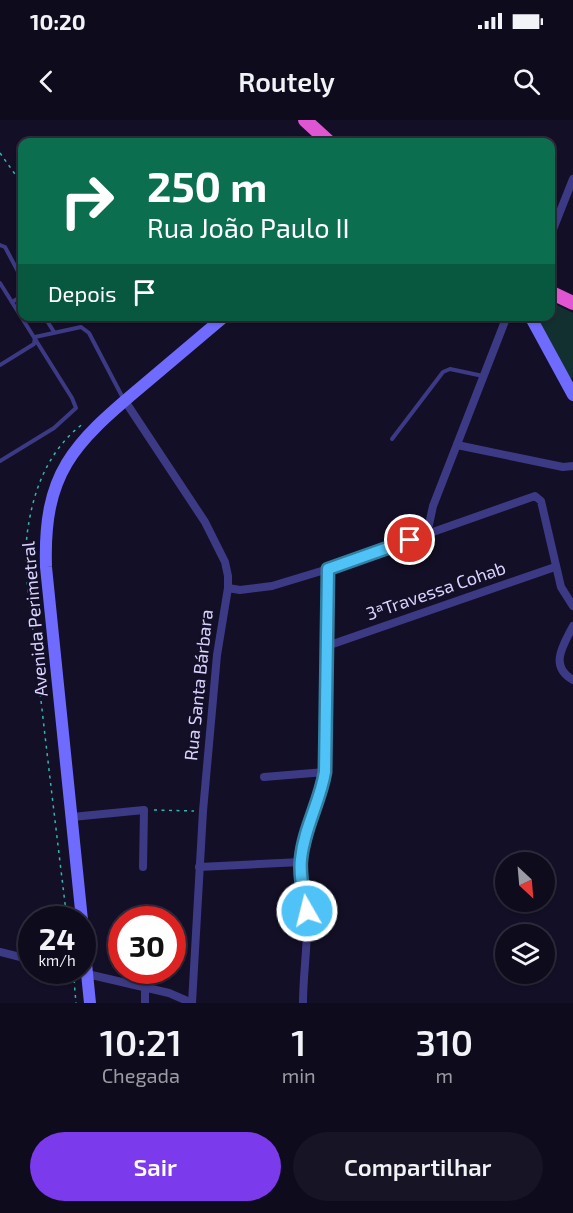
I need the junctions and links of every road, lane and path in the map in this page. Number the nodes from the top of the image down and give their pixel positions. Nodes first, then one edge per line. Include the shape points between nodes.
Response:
1 (308, 123) edge
2 (321, 138) edge
3 (325, 138) edge
4 (0, 153) edge
5 (18, 178) edge
6 (573, 179) edge
7 (555, 217) edge
8 (0, 245) edge
9 (18, 272) edge
10 (0, 283) edge
11 (555, 294) edge
12 (18, 298) edge
13 (12, 302) junction
14 (573, 303) edge
15 (18, 311) edge
16 (24, 321) edge
17 (47, 321) edge
18 (219, 321) edge
19 (505, 321) edge
20 (533, 321) edge
21 (54, 332) junction
22 (35, 337) junction
23 (0, 365) edge
24 (484, 376) junction
25 (572, 389) edge
26 (125, 401) junction
27 (392, 439) dead end
28 (456, 446) junction
29 (0, 461) edge
30 (573, 466) edge
31 (427, 534) junction
32 (555, 567) junction
33 (328, 569) junction
34 (228, 588) junction
35 (573, 606) edge
36 (573, 626) edge
37 (327, 646) junction
38 (573, 680) edge
39 (325, 772) junction
40 (264, 777) dead end
41 (144, 810) junction
42 (203, 811) junction
43 (72, 818) junction
44 (301, 862) junction
45 (143, 867) dead end
46 (199, 867) junction
47 (80, 906) edge
48 (0, 952) edge
49 (18, 956) edge
50 (96, 977) edge
51 (73, 984) edge
52 (88, 984) edge
53 (145, 987) junction
54 (76, 1003) edge
55 (90, 1003) edge
56 (145, 1003) edge
57 (192, 1003) edge
58 (303, 1003) edge

1 - 2 highway
1 - 3 highway
4 - 5 path
6 - 7 street
8 - 9 lane
10 - 13 lane
11 - 14 highway
12 - 13 lane
13 - 15 lane
16 - 22 lane
17 - 21 lane
18 - 26 main road, Avenida Perimetral
19 - 24 street
20 - 25 main road
21 - 22 lane
21 - 26 lane via 85,329
22 - 23 lane via 34,344
22 - 29 lane via 76,408 54,428
24 - 27 lane via 450,369 443,372
24 - 28 street
26 - 34 street, Rua Santa Bárbara via 205,522 225,562
26 - 43 main road, Avenida Perimetral via 94,426 67,463 48,510 47,586
28 - 30 street
28 - 31 street via 433,506
31 - 32 street via 530,496 540,498
31 - 33 street
32 - 35 street
32 - 37 street, 3ªTravessa Cohab
33 - 34 street via 272,586
33 - 37 street
34 - 42 street, Rua Santa Bárbara via 217,655
36 - 38 street via 558,658 561,670
37 - 39 street
39 - 40 street
39 - 44 street
41 - 42 path
41 - 43 street
41 - 45 street
42 - 46 street, Rua Santa Bárbara
43 - 47 main road, Avenida Perimetral
44 - 46 street
44 - 58 street via 307,929
46 - 57 street, Rua Santa Bárbara
48 - 49 street
50 - 53 street
51 - 54 path
52 - 55 main road, Avenida Perimetral
53 - 56 street
53 - 57 street

